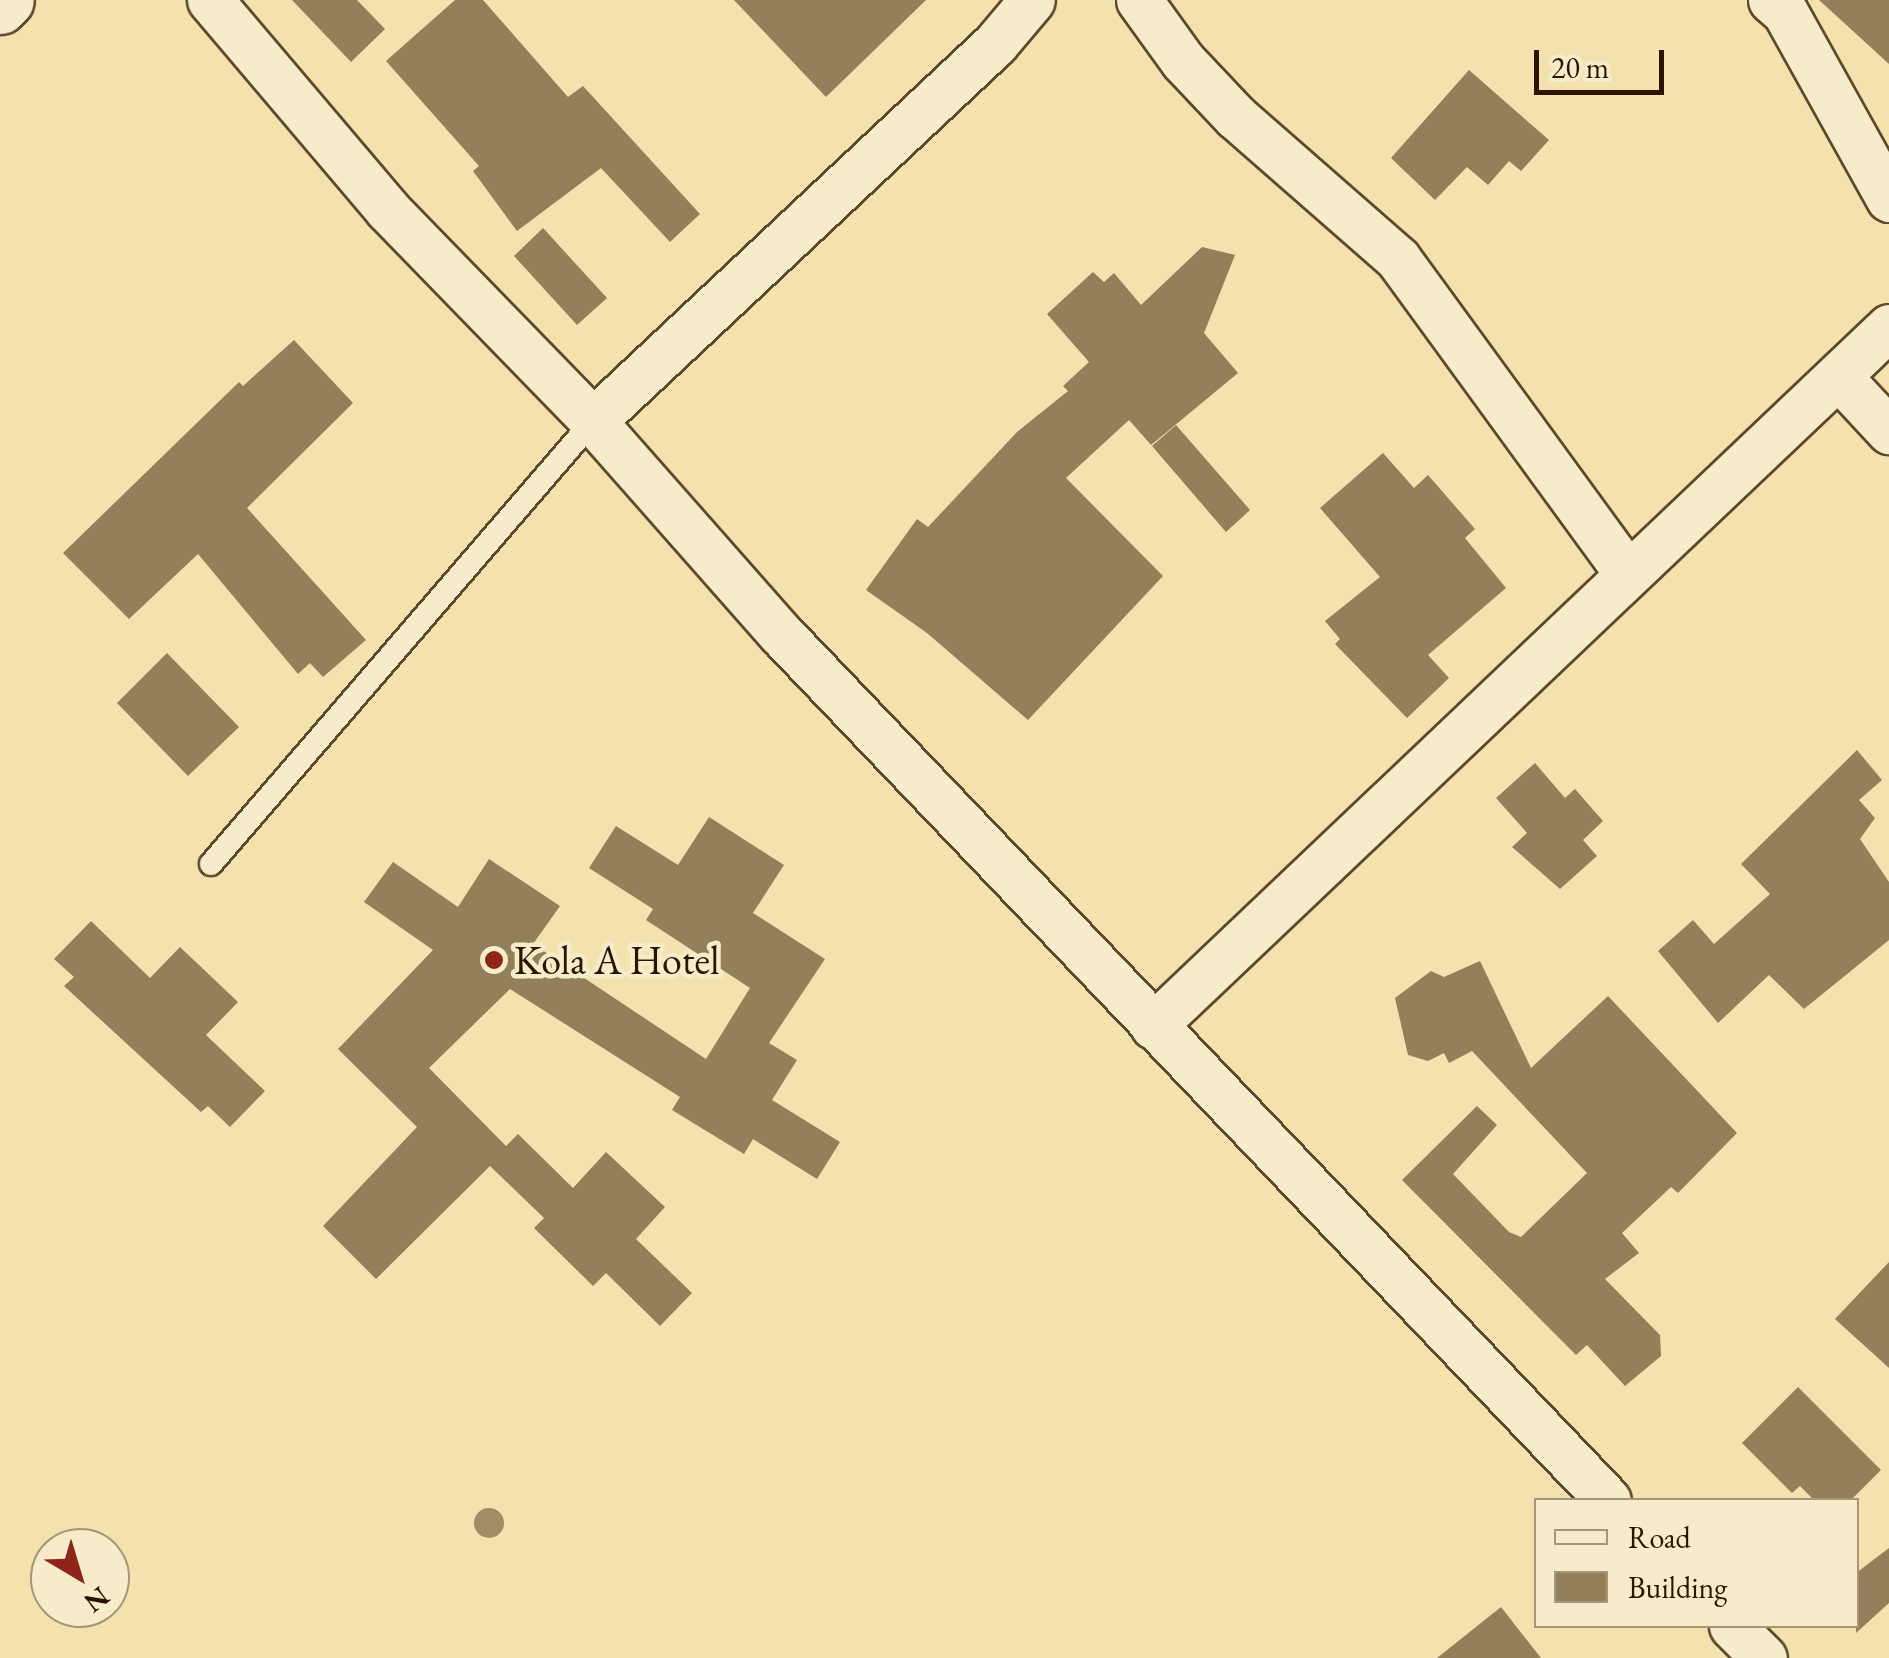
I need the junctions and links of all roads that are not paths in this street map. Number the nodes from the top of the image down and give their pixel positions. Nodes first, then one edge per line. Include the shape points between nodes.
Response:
1 (6, 0) edge
2 (210, 0) edge
3 (1032, 0) edge
4 (1140, 0) edge
5 (1771, 0) edge
6 (0, 6) edge
7 (1889, 199) edge
8 (1889, 328) edge
9 (1839, 377) junction
10 (593, 421) junction
11 (1889, 432) edge
12 (1626, 572) junction
13 (211, 864) dead end
14 (1153, 1026) junction
15 (1606, 1498) edge
16 (1734, 1628) edge
17 (1764, 1658) edge

1 - 6 main road
2 - 10 street via 387,209
3 - 10 street via 995,44
4 - 12 street via 1183,61 1236,117 1398,260
5 - 7 street via 1786,12
8 - 9 street
9 - 11 street
9 - 12 street
10 - 13 lane
10 - 14 street via 781,634
12 - 14 street
14 - 15 street
16 - 17 street

